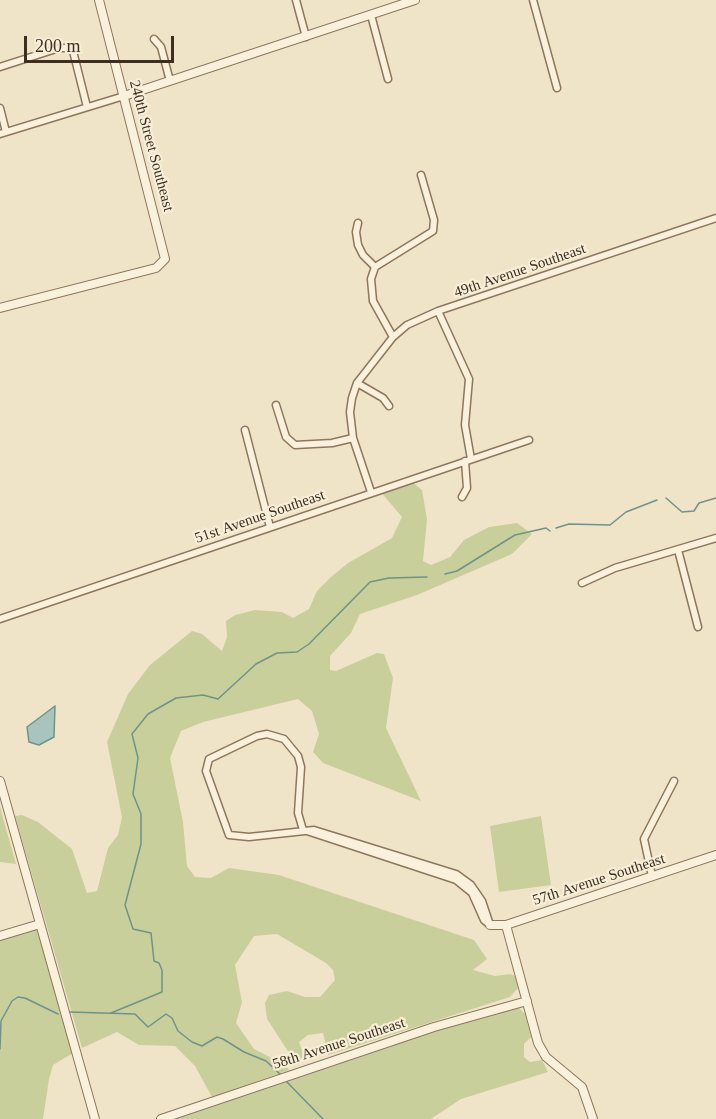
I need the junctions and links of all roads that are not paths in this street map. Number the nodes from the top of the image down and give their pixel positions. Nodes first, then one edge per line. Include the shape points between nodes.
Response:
1 (99, 0) edge
2 (296, 0) edge
3 (415, 0) edge
4 (533, 0) edge
5 (371, 15) junction
6 (306, 37) junction
7 (154, 39) dead end
8 (0, 67) edge
9 (388, 79) dead end
10 (171, 81) junction
11 (557, 88) dead end
12 (124, 96) junction
13 (87, 107) junction
14 (0, 108) edge
15 (3, 133) edge
16 (421, 175) dead end
17 (716, 218) edge
18 (358, 223) dead end
19 (375, 267) junction
20 (0, 308) edge
21 (438, 312) junction
22 (393, 337) junction
23 (357, 384) junction
24 (276, 405) dead end
25 (389, 406) dead end
26 (245, 430) dead end
27 (353, 438) junction
28 (529, 440) dead end
29 (468, 460) junction
30 (371, 492) junction
31 (462, 497) dead end
32 (270, 527) junction
33 (716, 538) edge
34 (678, 550) junction
35 (582, 583) dead end
36 (0, 619) edge
37 (698, 627) dead end
38 (0, 781) edge
39 (674, 781) dead end
40 (303, 830) junction
41 (716, 855) edge
42 (652, 876) junction
43 (40, 924) junction
44 (490, 925) joint
45 (506, 925) junction
46 (0, 936) edge
47 (527, 1001) junction
48 (95, 1119) edge
49 (161, 1119) edge
50 (593, 1119) edge

1 - 12 street, 240th Street Southeast
2 - 6 street
3 - 5 street
4 - 11 street
5 - 6 street
5 - 9 street
6 - 10 street
7 - 10 street via 161,47
8 - 13 street via 64,46 73,51
10 - 12 street
12 - 13 street
12 - 20 street, 240th Street Southeast via 165,252 164,263
13 - 15 street
14 - 15 street
16 - 19 street via 434,219 433,231
17 - 21 street, 49th Avenue Southeast
18 - 19 street via 358,245
19 - 22 street via 371,279 373,301
21 - 22 street, 49th Avenue Southeast via 407,325
21 - 29 street via 469,379 465,425
22 - 23 street, 49th Avenue Southeast
23 - 25 street via 383,398
23 - 27 street via 350,412
24 - 27 street via 286,437 295,445
26 - 32 street
27 - 30 street
28 - 29 street, 51st Avenue Southeast
29 - 30 street, 51st Avenue Southeast
29 - 31 street via 467,488
30 - 32 street, 51st Avenue Southeast
32 - 36 street, 51st Avenue Southeast
33 - 34 street
34 - 35 street via 615,567
34 - 37 street
38 - 43 street
39 - 42 street via 644,838
40 - 40 street, 57th Avenue Southeast via 298,813 301,767 298,756 284,739 267,734 257,736 214,756 207,764 229,835 249,837
40 - 44 street, 57th Avenue Southeast via 314,830 456,874 471,885 482,901
41 - 42 street, 57th Avenue Southeast
42 - 45 street, 57th Avenue Southeast
43 - 46 street
43 - 48 street
44 - 45 street, 57th Avenue Southeast
45 - 47 street
47 - 49 street, 58th Avenue Southeast via 434,1027
47 - 50 street via 542,1050 582,1087

